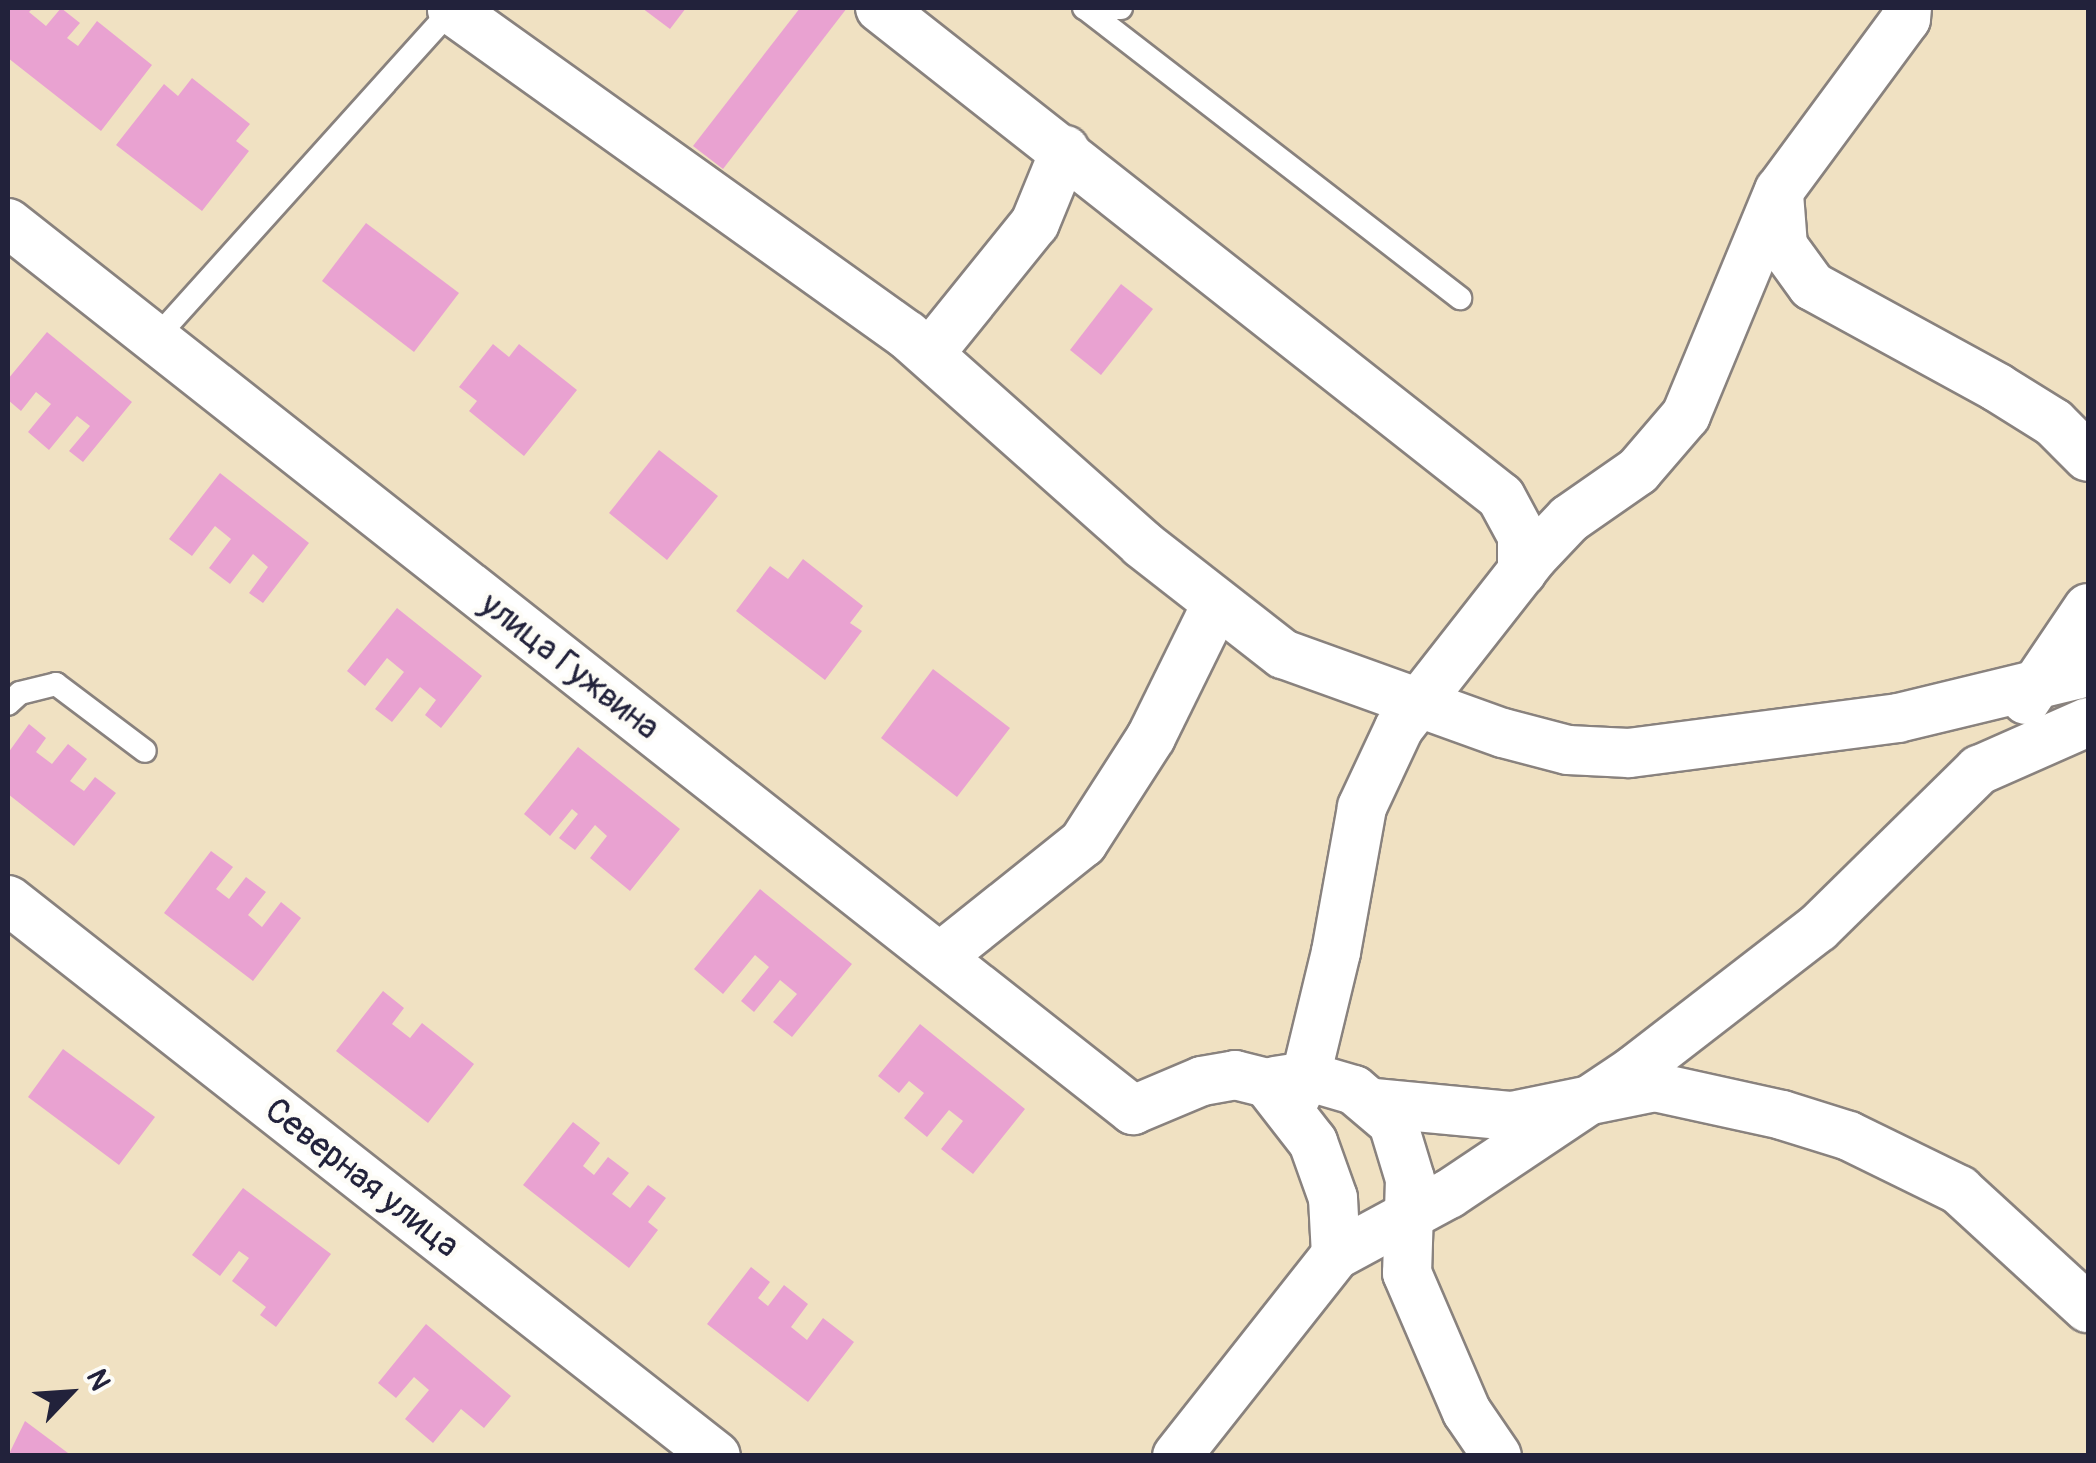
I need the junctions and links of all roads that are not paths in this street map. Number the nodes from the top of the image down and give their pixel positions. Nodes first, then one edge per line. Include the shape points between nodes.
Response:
1 (880, 8) edge
2 (1085, 8) edge
3 (1121, 8) edge
4 (1907, 8) edge
5 (453, 9) edge
6 (1065, 150) junction
7 (1779, 190) junction
8 (8, 222) edge
9 (1460, 298) dead end
10 (155, 339) junction
11 (930, 354) junction
12 (2071, 432) edge
13 (2088, 457) edge
14 (1606, 496) junction
15 (1501, 497) junction
16 (1522, 572) junction
17 (1216, 605) junction
18 (2088, 608) edge
19 (2088, 672) edge
20 (2033, 689) junction
21 (8, 704) edge
22 (1420, 704) junction
23 (2088, 722) edge
24 (145, 751) dead end
25 (1979, 770) junction
26 (8, 900) edge
27 (940, 957) junction
28 (1288, 1089) junction
29 (1374, 1102) junction
30 (1585, 1102) junction
31 (1410, 1215) junction
32 (1336, 1255) junction
33 (2088, 1308) edge
34 (716, 1456) edge
35 (1177, 1456) edge
36 (1497, 1456) edge

1 - 6 street
2 - 3 lane
2 - 9 lane
4 - 7 street via 1906,19
5 - 10 lane
5 - 11 street
6 - 11 street via 1035,223
6 - 15 street
7 - 12 street via 1779,236 1812,286
7 - 14 street via 1686,414 1638,471
8 - 10 street, улица Гужвина
10 - 27 street, улица Гужвина
11 - 17 street
12 - 13 street
14 - 15 street via 1560,510
14 - 16 street via 1570,519
15 - 16 street via 1522,536
16 - 22 street
17 - 22 street via 1283,654
17 - 27 street via 1160,720 1084,843
18 - 20 street
19 - 20 street
20 - 22 street via 1898,718 1629,752 1568,750
20 - 25 street
21 - 24 lane via 20,693 56,684
22 - 28 street via 1399,728 1362,808
23 - 25 street
25 - 30 street via 1818,928
26 - 34 street, Северная улица
27 - 28 street, улица Гужвина via 1133,1110 1202,1080 1235,1075
28 - 29 street
28 - 32 street via 1332,1198
29 - 30 street via 1512,1116
29 - 31 street via 1406,1150
30 - 31 street
30 - 33 street via 1654,1088 1849,1136 1959,1190
31 - 32 street
31 - 36 street via 1407,1274 1467,1412
32 - 35 street

